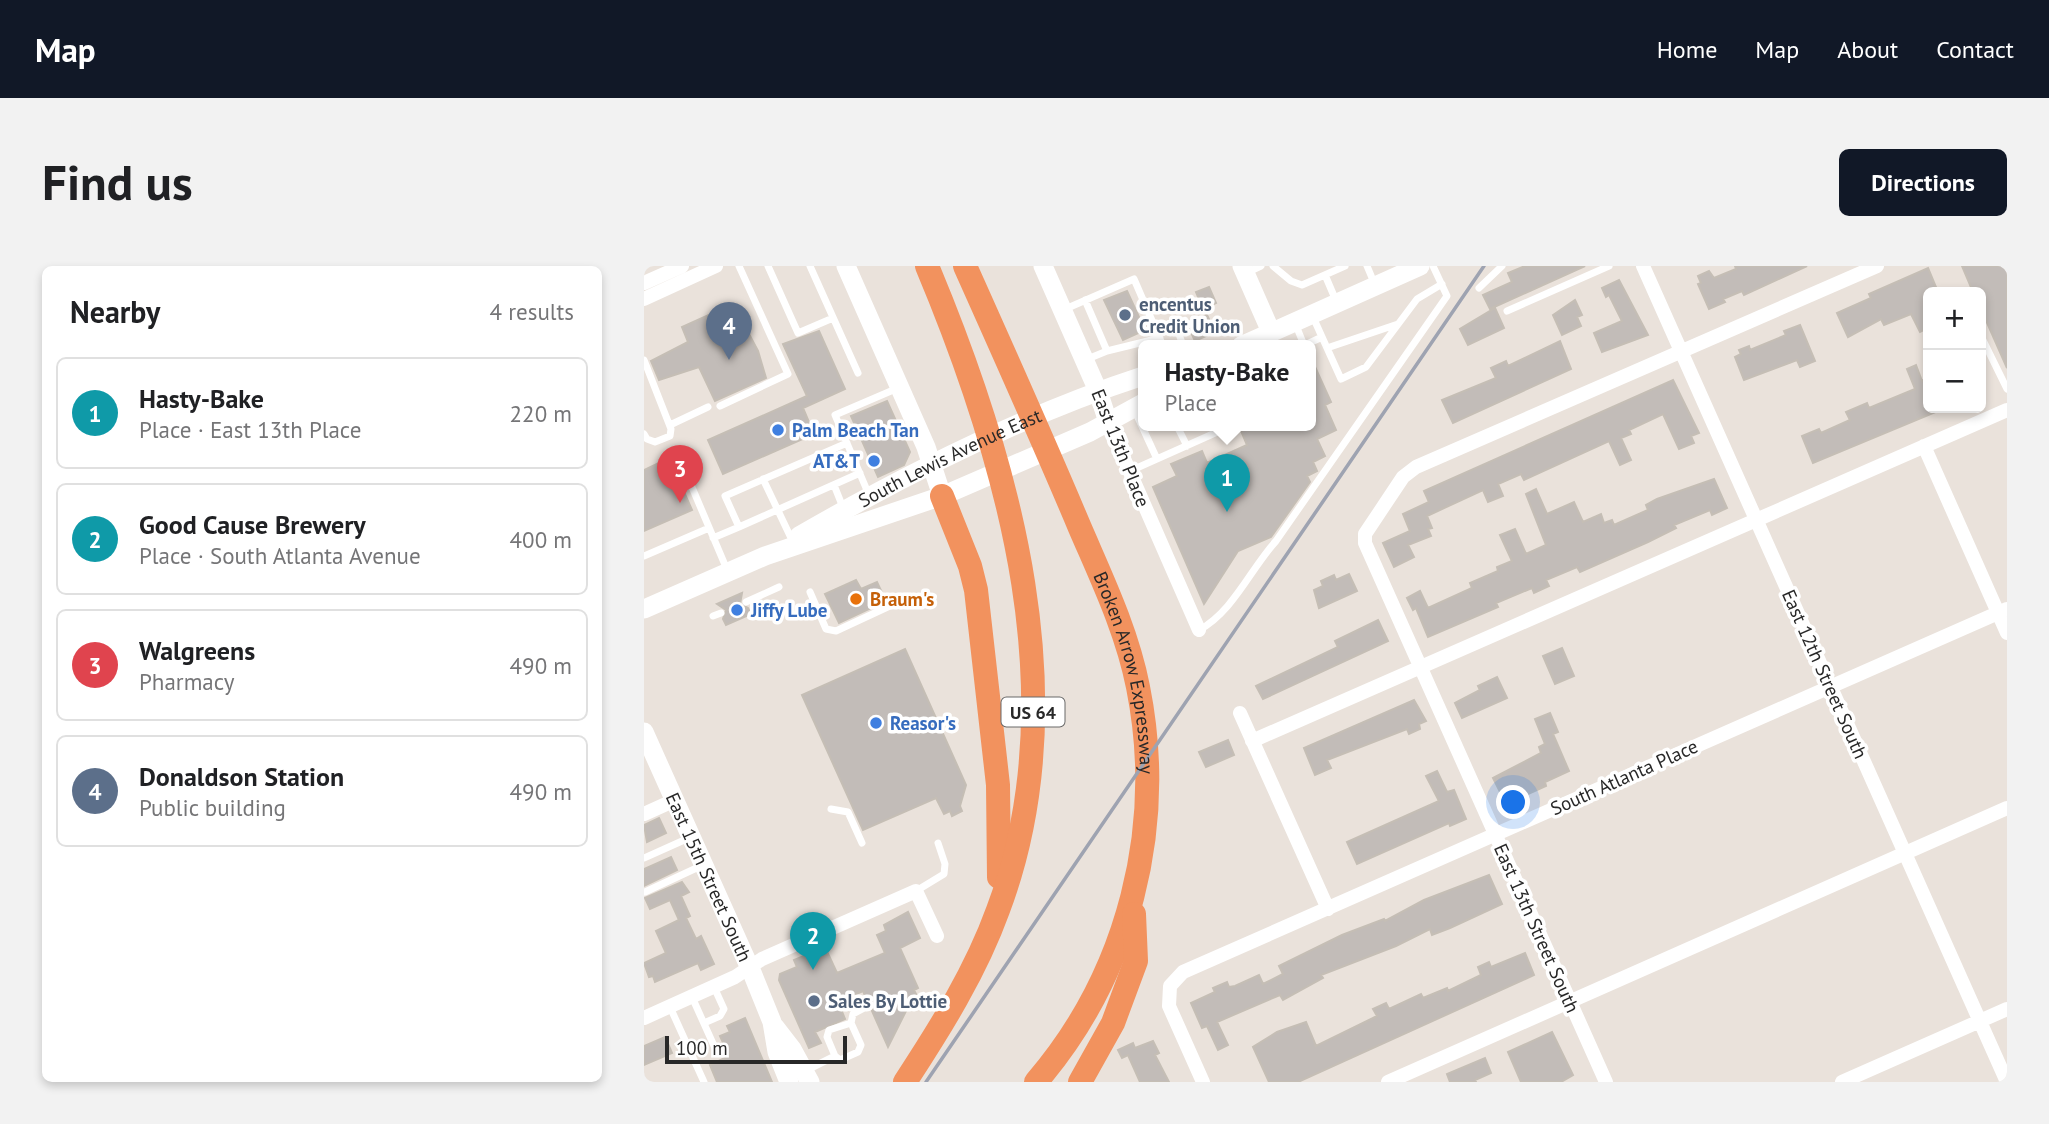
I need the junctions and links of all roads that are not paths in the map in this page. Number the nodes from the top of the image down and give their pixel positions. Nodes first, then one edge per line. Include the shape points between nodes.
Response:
1 (682, 266) edge
2 (716, 266) edge
3 (739, 266) edge
4 (768, 266) edge
5 (810, 266) edge
6 (846, 266) edge
7 (927, 266) edge
8 (965, 266) edge
9 (1043, 266) edge
10 (1273, 266) edge
11 (1345, 266) edge
12 (1367, 266) edge
13 (1420, 266) edge
14 (1433, 266) edge
15 (1502, 266) edge
16 (1609, 266) edge
17 (1643, 266) edge
18 (1877, 266) edge
19 (1249, 268) edge
20 (1325, 275) junction
21 (644, 283) edge
22 (1442, 285) junction
23 (1376, 286) junction
24 (1479, 288) dead end
25 (644, 299) edge
26 (1085, 300) junction
27 (1337, 303) junction
28 (1062, 310) junction
29 (1507, 311) dead end
30 (833, 318) junction
31 (1303, 318) junction
32 (1398, 324) junction
33 (1271, 332) junction
34 (1179, 334) dead end
35 (1322, 337) junction
36 (1161, 340) edge
37 (1181, 340) edge
38 (1254, 340) edge
39 (1303, 340) edge
40 (1315, 340) edge
41 (1138, 346) edge
42 (1986, 346) edge
43 (1327, 348) junction
44 (1107, 351) junction
45 (1682, 352) junction
46 (644, 360) edge
47 (1085, 360) junction
48 (858, 373) dead end
49 (1138, 378) edge
50 (901, 387) junction
51 (2007, 389) edge
52 (1098, 391) junction
53 (720, 406) dead end
54 (1138, 406) edge
55 (708, 407) dead end
56 (2007, 410) edge
57 (1108, 422) junction
58 (670, 425) junction
59 (1147, 431) edge
60 (1180, 431) edge
61 (1220, 431) edge
62 (644, 435) edge
63 (847, 443) junction
64 (1187, 446) junction
65 (1924, 446) junction
66 (1157, 459) junction
67 (932, 464) junction
68 (683, 466) dead end
69 (1130, 471) junction
70 (860, 473) junction
71 (763, 479) junction
72 (834, 485) junction
73 (869, 495) junction
74 (942, 496) junction
75 (776, 510) junction
76 (844, 510) junction
77 (1757, 518) junction
78 (739, 527) junction
79 (709, 528) junction
80 (713, 538) junction
81 (792, 540) junction
82 (644, 555) edge
83 (765, 556) junction
84 (728, 572) junction
85 (779, 587) dead end
86 (810, 592) dead end
87 (907, 598) dead end
88 (746, 602) dead end
89 (644, 608) edge
90 (2003, 611) edge
91 (1199, 630) joint
92 (2007, 633) edge
93 (1420, 667) junction
94 (1831, 686) junction
95 (1240, 713) dead end
96 (644, 732) edge
97 (1252, 741) junction
98 (676, 800) junction
99 (2007, 808) edge
100 (831, 809) dead end
101 (644, 814) edge
102 (1495, 834) junction
103 (692, 837) junction
104 (862, 843) dead end
105 (938, 843) dead end
106 (1905, 853) junction
107 (644, 858) edge
108 (704, 865) junction
109 (916, 891) junction
110 (645, 892) edge
111 (1134, 896) junction
112 (1328, 909) junction
113 (998, 910) junction
114 (937, 936) dead end
115 (749, 967) junction
116 (714, 987) junction
117 (692, 997) junction
118 (1570, 1002) junction
119 (670, 1006) junction
120 (868, 1006) dead end
121 (2007, 1009) edge
122 (644, 1018) edge
123 (1980, 1021) junction
124 (704, 1023) junction
125 (851, 1023) junction
126 (715, 1048) dead end
127 (835, 1056) junction
128 (801, 1079) edge
129 (1398, 1080) edge
130 (704, 1082) edge
131 (905, 1082) edge
132 (1036, 1082) edge
133 (1080, 1082) edge
134 (1203, 1082) edge
135 (1606, 1082) edge
136 (1842, 1082) edge
137 (2007, 1082) edge

1 - 21 street
2 - 25 street
3 - 53 lane via 788,374
4 - 30 lane via 799,333
5 - 30 lane
6 - 50 street
7 - 113 highway, US 64 via 980,400 1009,512 1025,603 1033,720 1028,792
8 - 111 highway, Broken Arrow Expressway via 1063,487 1126,643 1138,685 1148,802
9 - 28 street, East 13th Place
10 - 20 lane via 1302,285
11 - 20 lane
12 - 23 lane
13 - 23 street
14 - 22 lane
15 - 24 lane
16 - 29 lane
17 - 45 street, East 12th Street South
18 - 45 street
19 - 33 street
20 - 27 lane
22 - 32 lane via 1417,299
22 - 91 lane via 1447,296 1339,452 1216,621
23 - 27 street
26 - 28 lane
26 - 36 lane via 1134,279
26 - 44 lane
27 - 31 street
28 - 47 street, East 13th Place
30 - 48 lane
31 - 33 street
31 - 35 lane
31 - 39 lane
32 - 43 lane
32 - 43 lane via 1366,367 1341,379
33 - 38 street
34 - 37 lane
35 - 40 lane
35 - 43 lane
41 - 44 lane
42 - 51 lane
44 - 47 lane
45 - 77 street, East 12th Street South
45 - 93 street, East 13th Street South via 1416,467 1403,477 1365,534 1365,543
46 - 58 lane
47 - 52 street, East 13th Place
49 - 52 street, South Lewis Avenue East
50 - 63 lane via 835,415
50 - 67 street
52 - 57 street, East 13th Place
52 - 67 street, South Lewis Avenue East
54 - 57 street, South Lewis Avenue East
55 - 58 lane
56 - 65 street
57 - 69 street, East 13th Place
57 - 74 street, South Lewis Avenue East
58 - 62 lane via 670,436 662,440 655,442
59 - 66 lane
60 - 64 lane
61 - 64 lane
63 - 70 lane
63 - 71 lane
64 - 66 lane
65 - 77 street
65 - 90 street
66 - 69 lane
67 - 73 street, South Lewis Avenue East
67 - 74 street
68 - 79 lane
69 - 91 street, East 13th Place
70 - 72 lane
70 - 73 lane
71 - 75 lane
71 - 78 lane via 725,495
72 - 75 lane
72 - 76 lane
73 - 76 street, South Lewis Avenue East
74 - 83 street, South Lewis Avenue East
74 - 113 highway via 976,590 1001,815
75 - 78 lane
75 - 81 lane
76 - 81 street, South Lewis Avenue East
77 - 93 street
77 - 94 street, East 12th Street South
78 - 80 lane
79 - 80 lane
79 - 82 lane
80 - 84 lane
81 - 83 street, South Lewis Avenue East
83 - 84 street, South Lewis Avenue East
84 - 89 street, South Lewis Avenue East
85 - 88 lane
86 - 87 lane via 826,629 836,631
90 - 92 street
90 - 94 street, South Atlanta Place
93 - 97 street
93 - 102 street, East 13th Street South
94 - 102 street, South Atlanta Place
94 - 106 street, East 12th Street South
95 - 97 street
96 - 98 street, East 15th Street South
97 - 112 street
98 - 101 street
98 - 103 street, East 15th Street South
99 - 106 street
100 - 104 lane via 848,811
102 - 112 street, South Atlanta Place
102 - 118 street, East 13th Street South
103 - 107 lane
103 - 108 street, East 15th Street South
105 - 109 lane via 944,874
106 - 118 street
106 - 123 street, East 12th Street South
108 - 110 lane
108 - 115 street, East 15th Street South
109 - 114 street
109 - 115 street
111 - 132 highway, Broken Arrow Expressway via 1109,968 1089,1008
111 - 133 highway via 1136,961 1113,1023
112 - 134 street, South Atlanta Place via 1182,972 1170,986 1170,1006
113 - 131 highway, US 64 via 963,986
115 - 116 street
115 - 128 street, East 15th Street South
116 - 117 street
116 - 124 lane via 724,1009
117 - 119 street
117 - 124 lane
118 - 129 street
118 - 135 street, East 13th Street South
119 - 122 street
119 - 130 lane
120 - 125 lane via 853,1014
121 - 123 street
123 - 136 street
123 - 137 street, East 12th Street South
124 - 126 lane
125 - 127 lane via 829,1030 827,1037
125 - 127 lane via 861,1045 858,1052 840,1060
127 - 128 lane

